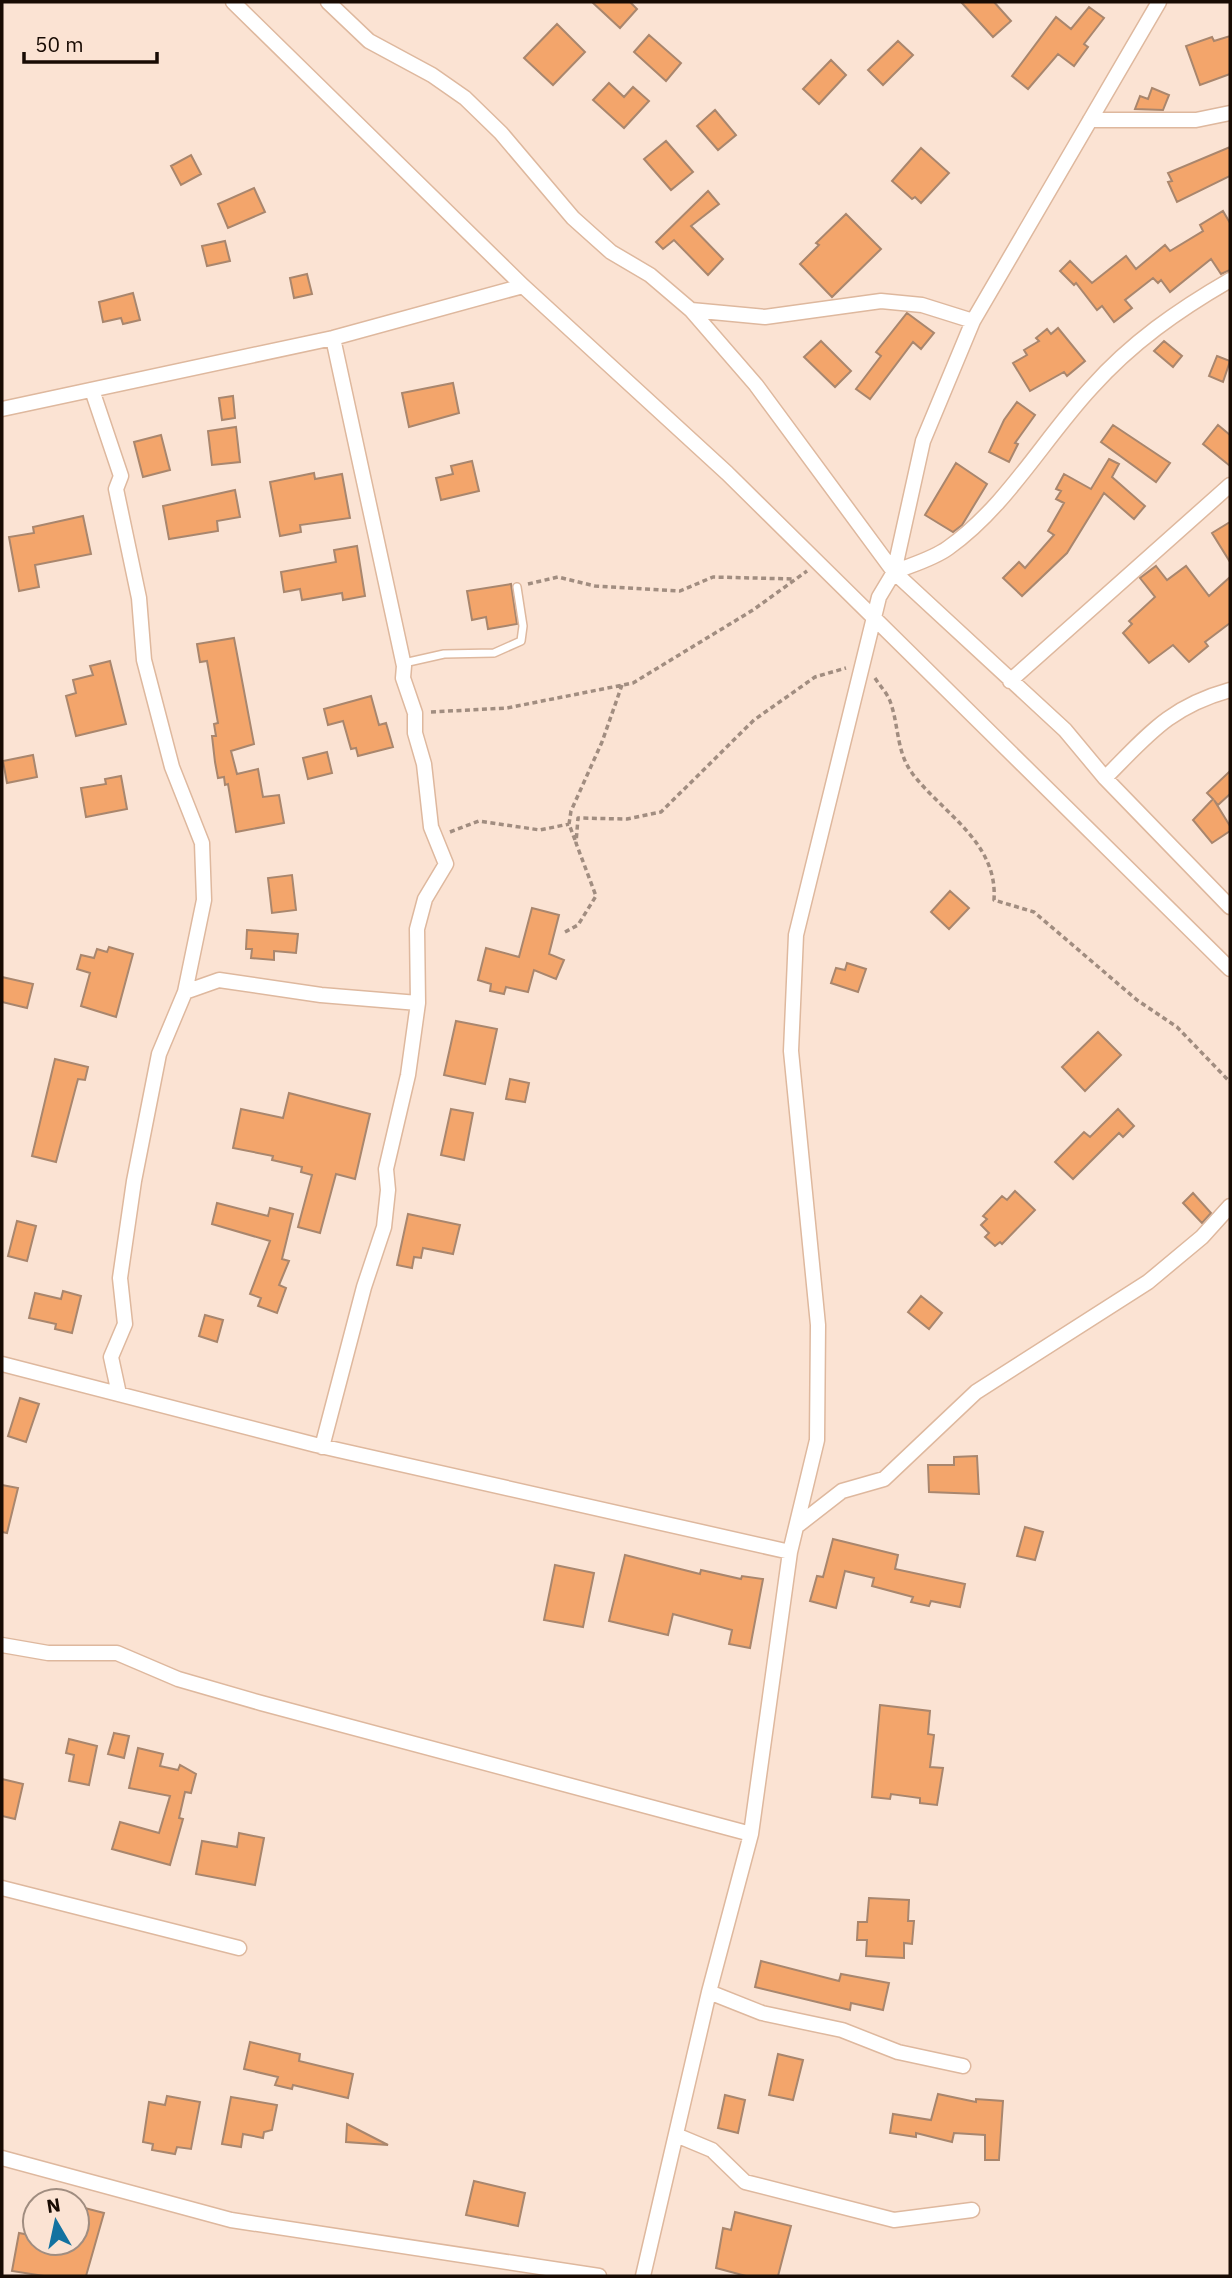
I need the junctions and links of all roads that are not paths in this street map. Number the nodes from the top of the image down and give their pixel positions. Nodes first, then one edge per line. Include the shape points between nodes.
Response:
1 (233, 2) edge
2 (328, 2) edge
3 (1159, 2) edge
4 (1230, 113) edge
5 (1090, 120) junction
6 (1230, 280) edge
7 (523, 286) junction
8 (691, 310) junction
9 (973, 321) junction
10 (332, 338) junction
11 (92, 390) junction
12 (2, 409) edge
13 (1230, 485) edge
14 (894, 572) junction
15 (517, 587) road end
16 (875, 619) junction
17 (403, 663) junction
18 (1010, 681) junction
19 (1230, 690) edge
20 (1105, 778) junction
21 (1230, 905) edge
22 (1230, 969) edge
23 (185, 992) junction
24 (418, 1003) junction
25 (1230, 1206) edge
26 (2, 1364) edge
27 (119, 1394) junction
28 (322, 1447) junction
29 (797, 1526) junction
30 (790, 1552) junction
31 (2, 1645) edge
32 (751, 1834) junction
33 (2, 1888) edge
34 (239, 1948) dead end
35 (709, 1992) junction
36 (963, 2066) dead end
37 (676, 2135) junction
38 (2, 2158) edge
39 (972, 2210) dead end
40 (599, 2276) edge
41 (643, 2276) edge

1 - 7 street
2 - 8 street via 369,41 465,98 501,132 573,218
3 - 5 street
4 - 5 street via 1196,120
5 - 9 street
6 - 14 street via 1178,311 1131,348 1091,388 991,509 947,549
7 - 10 street
7 - 16 street via 727,473
8 - 9 street via 765,317 881,301 922,305
8 - 14 street via 756,385
9 - 14 street via 923,441
10 - 11 street
10 - 17 street
11 - 12 street
11 - 23 street via 121,476 116,489 139,598 144,660 172,767 202,843 204,901
13 - 18 street
14 - 16 street via 879,597
14 - 18 street
15 - 17 lane via 521,640 494,653 444,654
16 - 22 street
16 - 29 street via 796,936 792,1051 818,1325 817,1440
17 - 24 street via 402,678 415,713 435,836 446,864 425,899 417,929
18 - 20 street via 1065,730
19 - 20 street via 1198,699 1166,717
20 - 21 street
23 - 24 street via 219,980
23 - 27 street via 159,1054 134,1181 120,1278 125,1324 111,1357
24 - 28 street via 408,1075 386,1170 384,1227
25 - 29 street via 1149,1282 976,1392 884,1479 842,1491
26 - 27 street
27 - 28 street
28 - 30 street
29 - 30 street
30 - 32 street
31 - 32 street via 48,1653 117,1653 178,1679 261,1703
32 - 35 street
33 - 34 street
35 - 36 street via 762,2013 842,2030 898,2052
35 - 37 street
37 - 39 street via 712,2150 745,2182 894,2220
37 - 41 street
38 - 40 street via 231,2220

